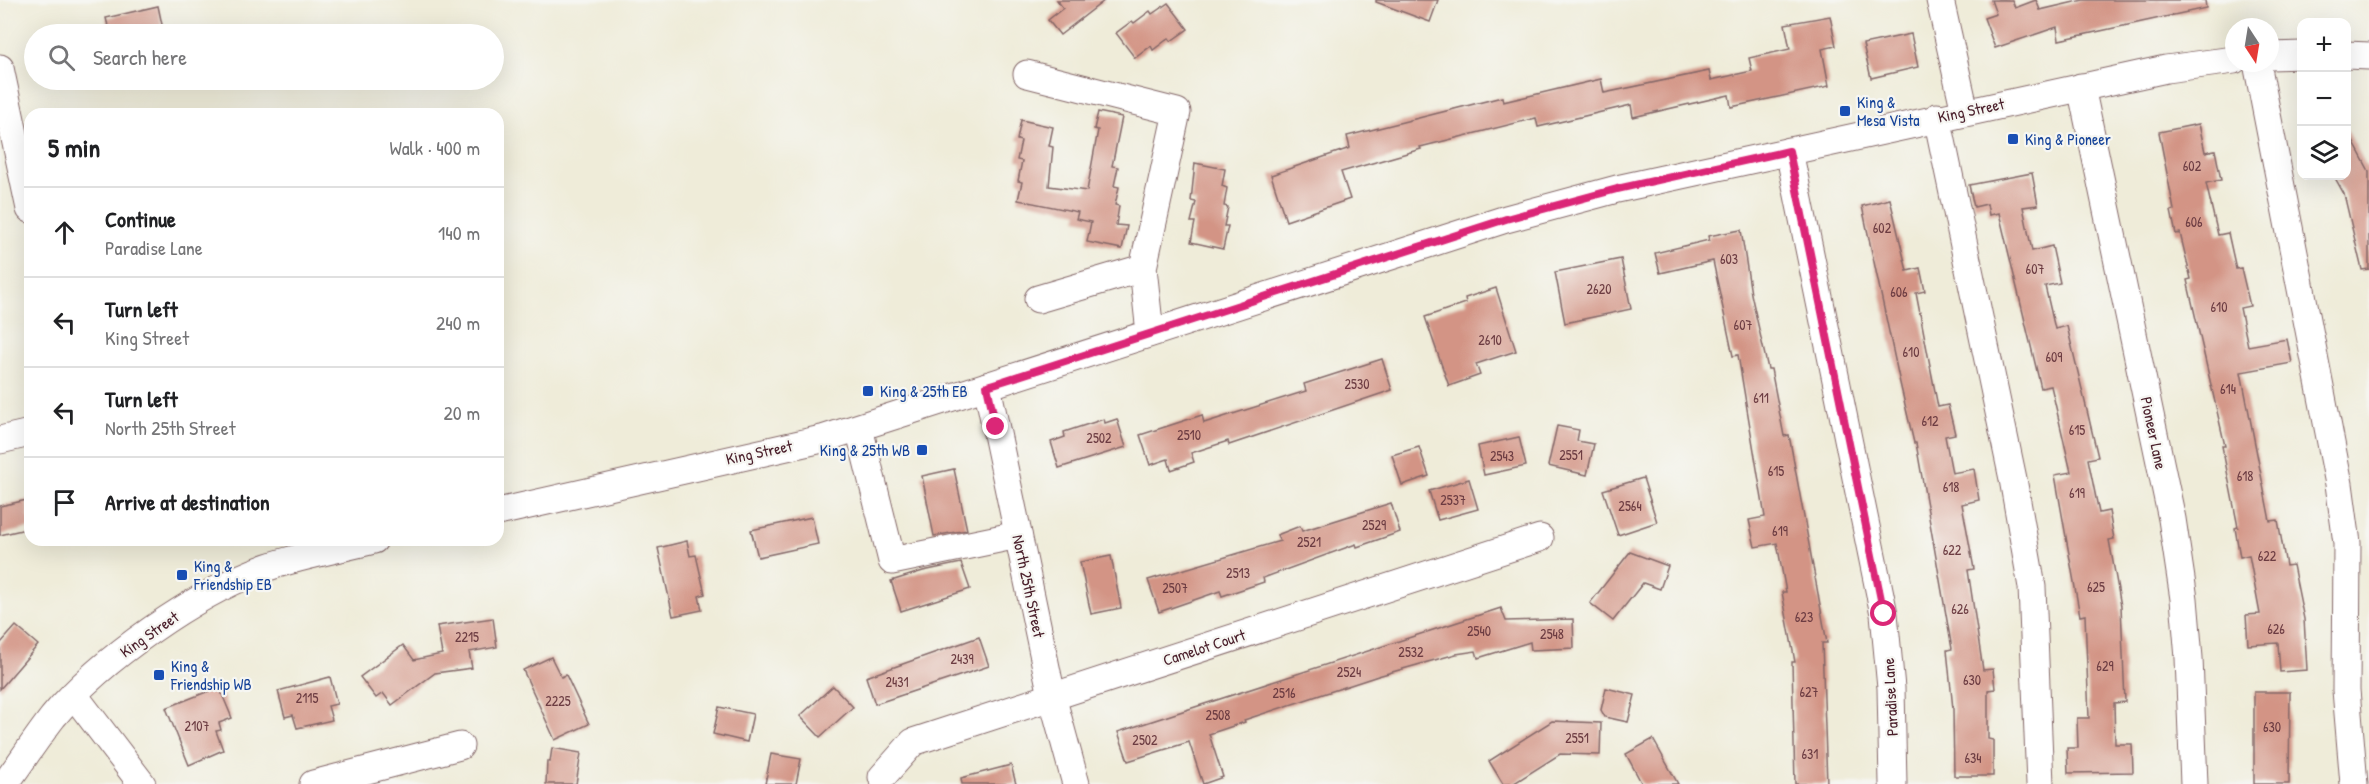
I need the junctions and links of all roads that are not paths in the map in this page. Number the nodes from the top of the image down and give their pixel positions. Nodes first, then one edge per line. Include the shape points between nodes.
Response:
1 (1940, 0) edge
2 (2297, 55) edge
3 (2351, 55) edge
4 (2279, 56) edge
5 (2369, 56) edge
6 (2225, 61) edge
7 (0, 68) edge
8 (2260, 72) edge
9 (1027, 74) dead end
10 (2081, 87) junction
11 (1965, 112) junction
12 (1937, 117) junction
13 (1789, 151) junction
14 (24, 153) edge
15 (1143, 268) junction
16 (1038, 299) dead end
17 (1150, 333) junction
18 (987, 386) junction
19 (859, 428) junction
20 (24, 434) edge
21 (0, 440) edge
22 (504, 511) edge
23 (1018, 535) junction
24 (1540, 538) dead end
25 (335, 546) edge
26 (74, 695) junction
27 (1052, 696) junction
28 (460, 747) dead end
29 (882, 777) dead end
30 (6, 784) edge
31 (142, 784) edge
32 (313, 784) edge
33 (1076, 784) edge
34 (1893, 784) edge
35 (2040, 784) edge
36 (2194, 784) edge
37 (2354, 784) edge

1 - 11 street
2 - 4 street
3 - 5 street
6 - 10 street, King Street
7 - 14 street
8 - 37 street via 2347,543 2346,690
9 - 15 street via 1178,112
10 - 11 street, King Street
10 - 36 street, Pioneer Lane via 2172,519 2190,658
11 - 12 street, King Street
12 - 13 street, King Street
12 - 35 street via 2032,587
13 - 17 street, King Street via 1617,189 1506,219
13 - 34 street, Paradise Lane via 1884,614 1891,688
15 - 16 street
15 - 17 street
17 - 18 street, King Street
18 - 19 street, King Street
18 - 23 street, North 25th Street
19 - 22 street, King Street
19 - 23 street via 891,561
20 - 21 street
23 - 27 street, North 25th Street
24 - 27 street, Camelot Court
25 - 26 street, King Street via 266,568 180,612 123,652
26 - 30 street, King Street via 54,716
26 - 31 street
27 - 29 street, Camelot Court via 913,742
27 - 33 street, North 25th Street
28 - 32 street

